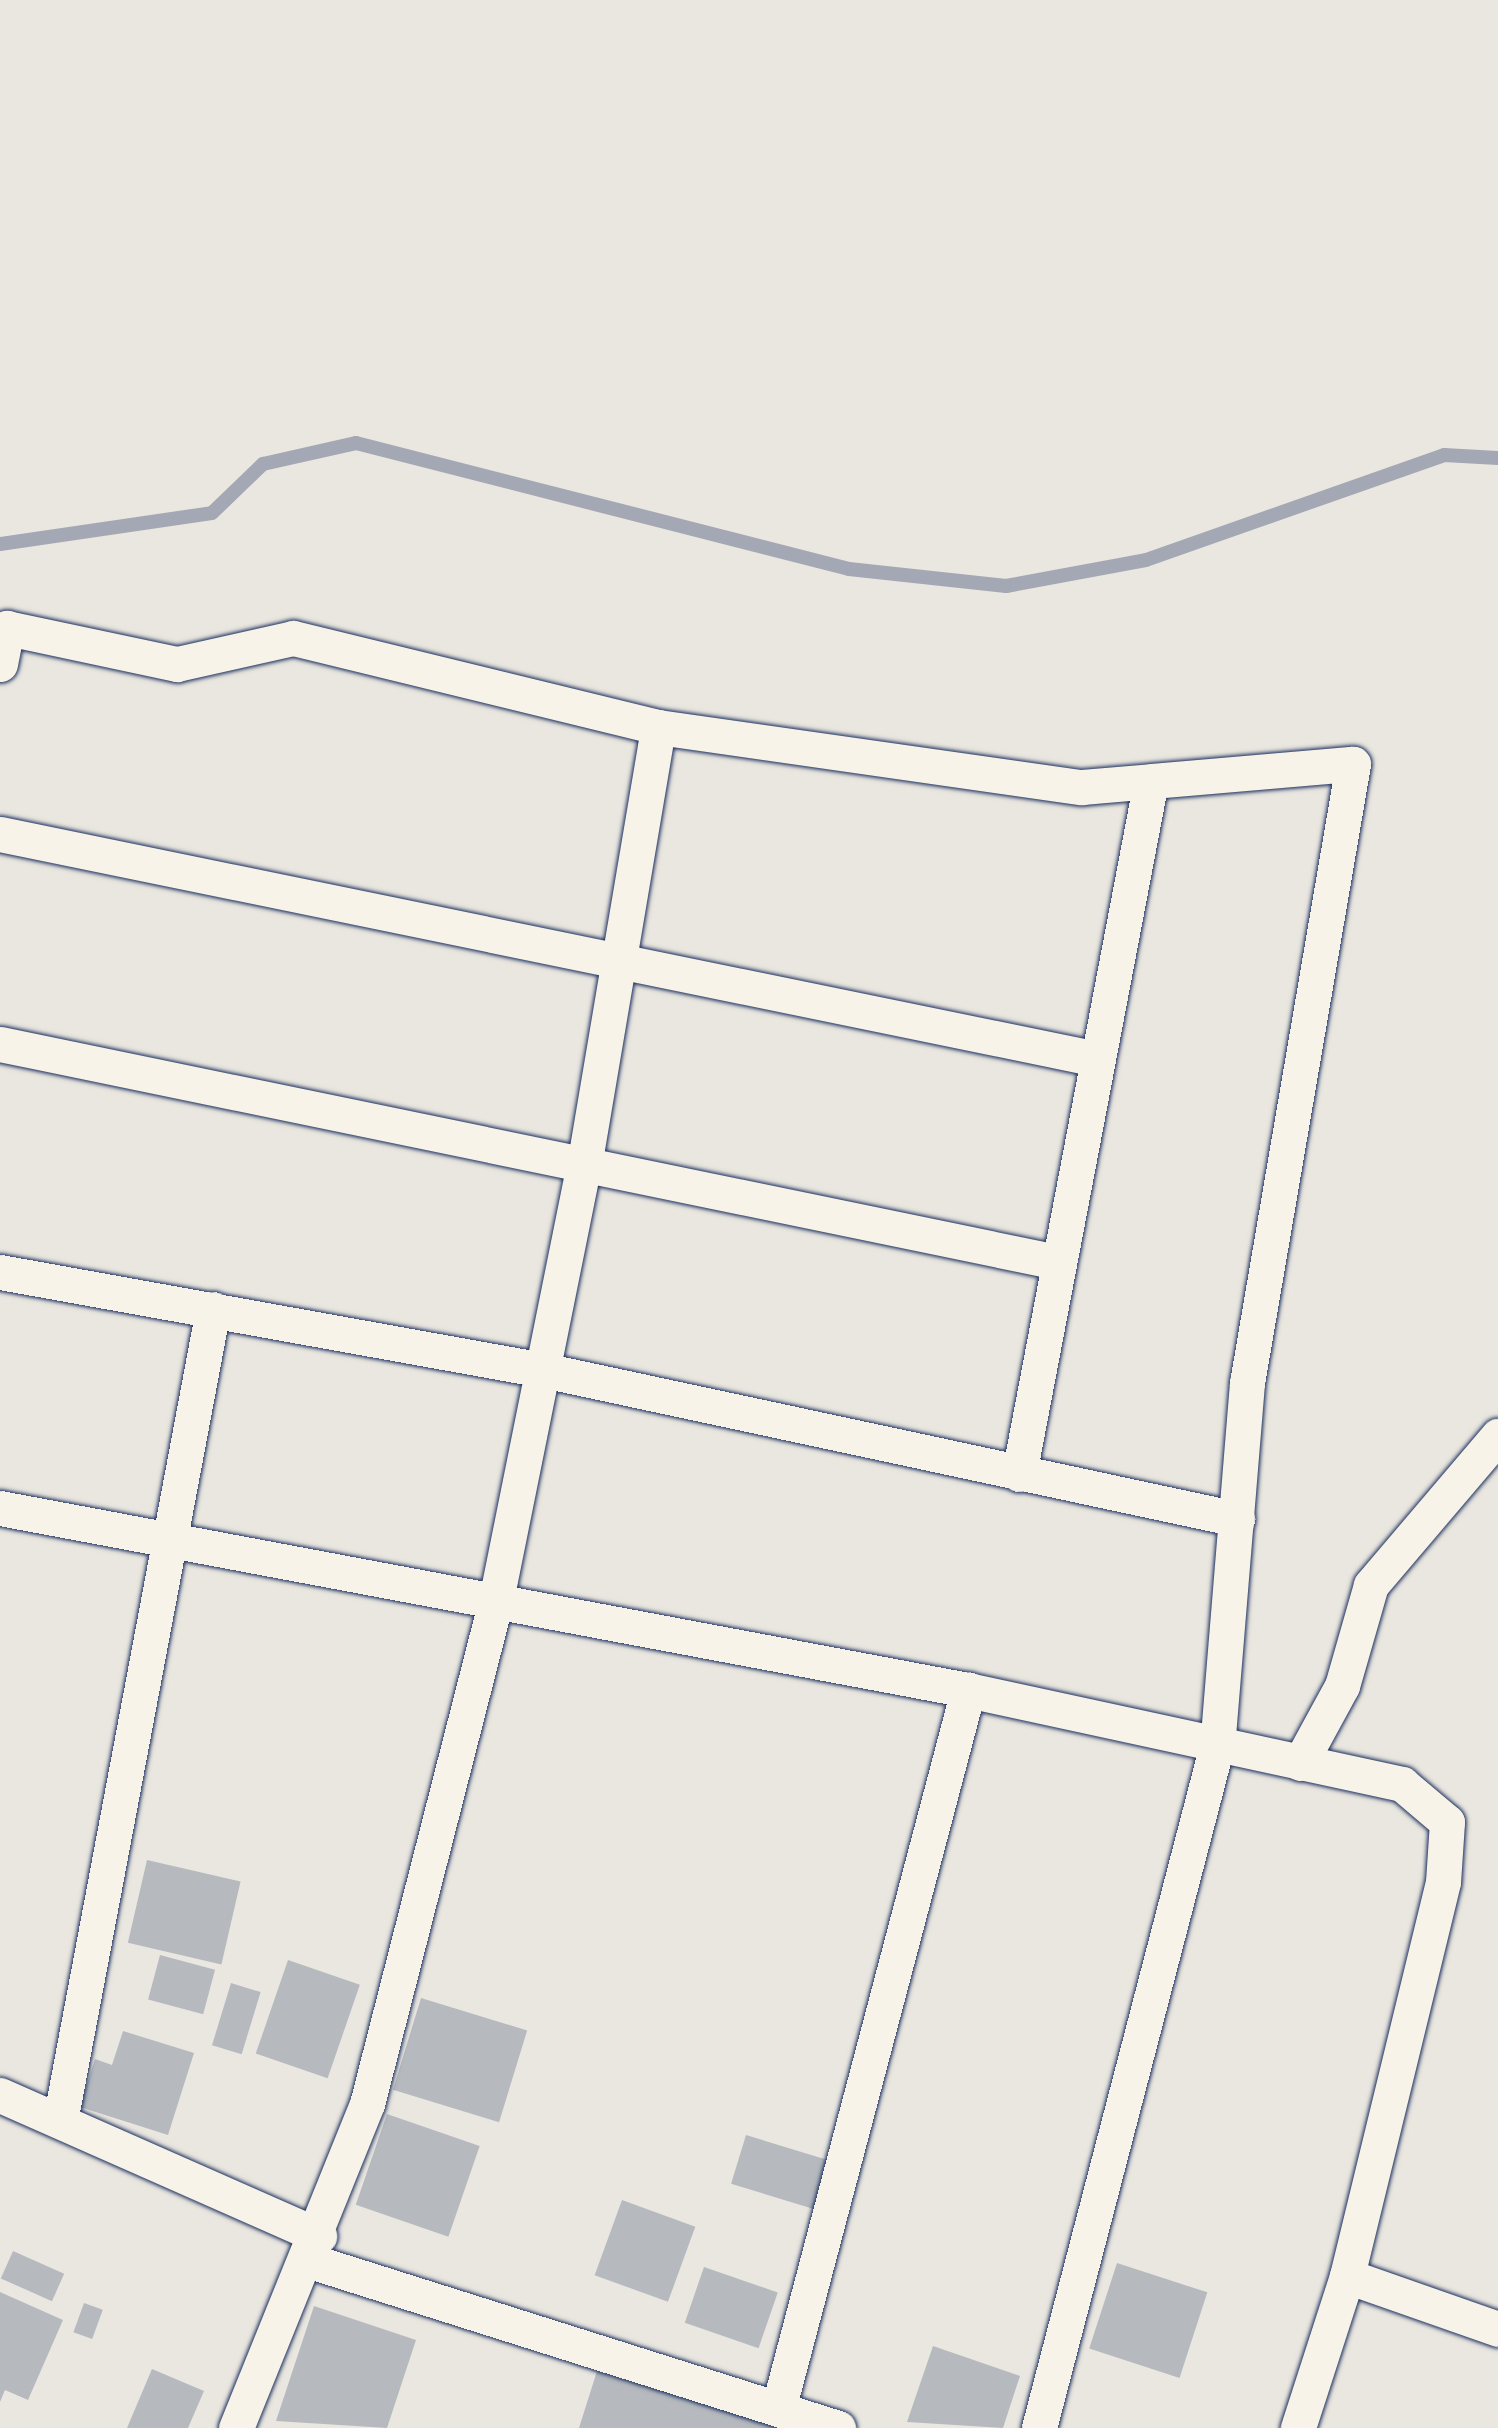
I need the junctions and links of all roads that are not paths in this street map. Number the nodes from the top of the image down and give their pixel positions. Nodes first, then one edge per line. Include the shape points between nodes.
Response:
1 (0, 664) edge
2 (658, 727) junction
3 (1152, 780) junction
4 (0, 834) edge
5 (619, 958) junction
6 (0, 1044) edge
7 (1096, 1060) junction
8 (585, 1160) junction
9 (1057, 1262) junction
10 (0, 1272) edge
11 (213, 1309) junction
12 (543, 1370) junction
13 (1498, 1436) edge
14 (1019, 1474) junction
15 (0, 1508) edge
16 (1237, 1519) junction
17 (170, 1540) junction
18 (496, 1600) junction
19 (968, 1690) junction
20 (1216, 1745) junction
21 (1300, 1763) junction
22 (0, 2095) edge
23 (62, 2116) junction
24 (315, 2248) junction
25 (1346, 2276) junction
26 (1498, 2329) edge
27 (779, 2406) junction
28 (236, 2428) edge
29 (838, 2428) edge
30 (1039, 2428) edge
31 (1298, 2428) edge

1 - 2 street via 7,628 177,664 294,638
2 - 3 street via 1082,787
2 - 5 street
3 - 7 street
3 - 16 street via 1353,764 1247,1383
4 - 5 street
5 - 7 street
5 - 8 street
6 - 8 street
7 - 9 street
8 - 9 street
8 - 12 street
9 - 14 street
10 - 11 street
11 - 12 street
11 - 17 street
12 - 14 street
12 - 18 street
13 - 21 street via 1371,1584 1342,1686
14 - 16 street
15 - 17 street
16 - 20 street
17 - 18 street
17 - 23 street
18 - 19 street
18 - 24 street via 367,2104
19 - 20 street
19 - 27 street
20 - 21 street
20 - 30 street
21 - 25 street via 1402,1784 1448,1822 1443,1882
22 - 23 street
23 - 24 street
24 - 27 street
24 - 28 street
25 - 26 street
25 - 31 street
27 - 29 street

